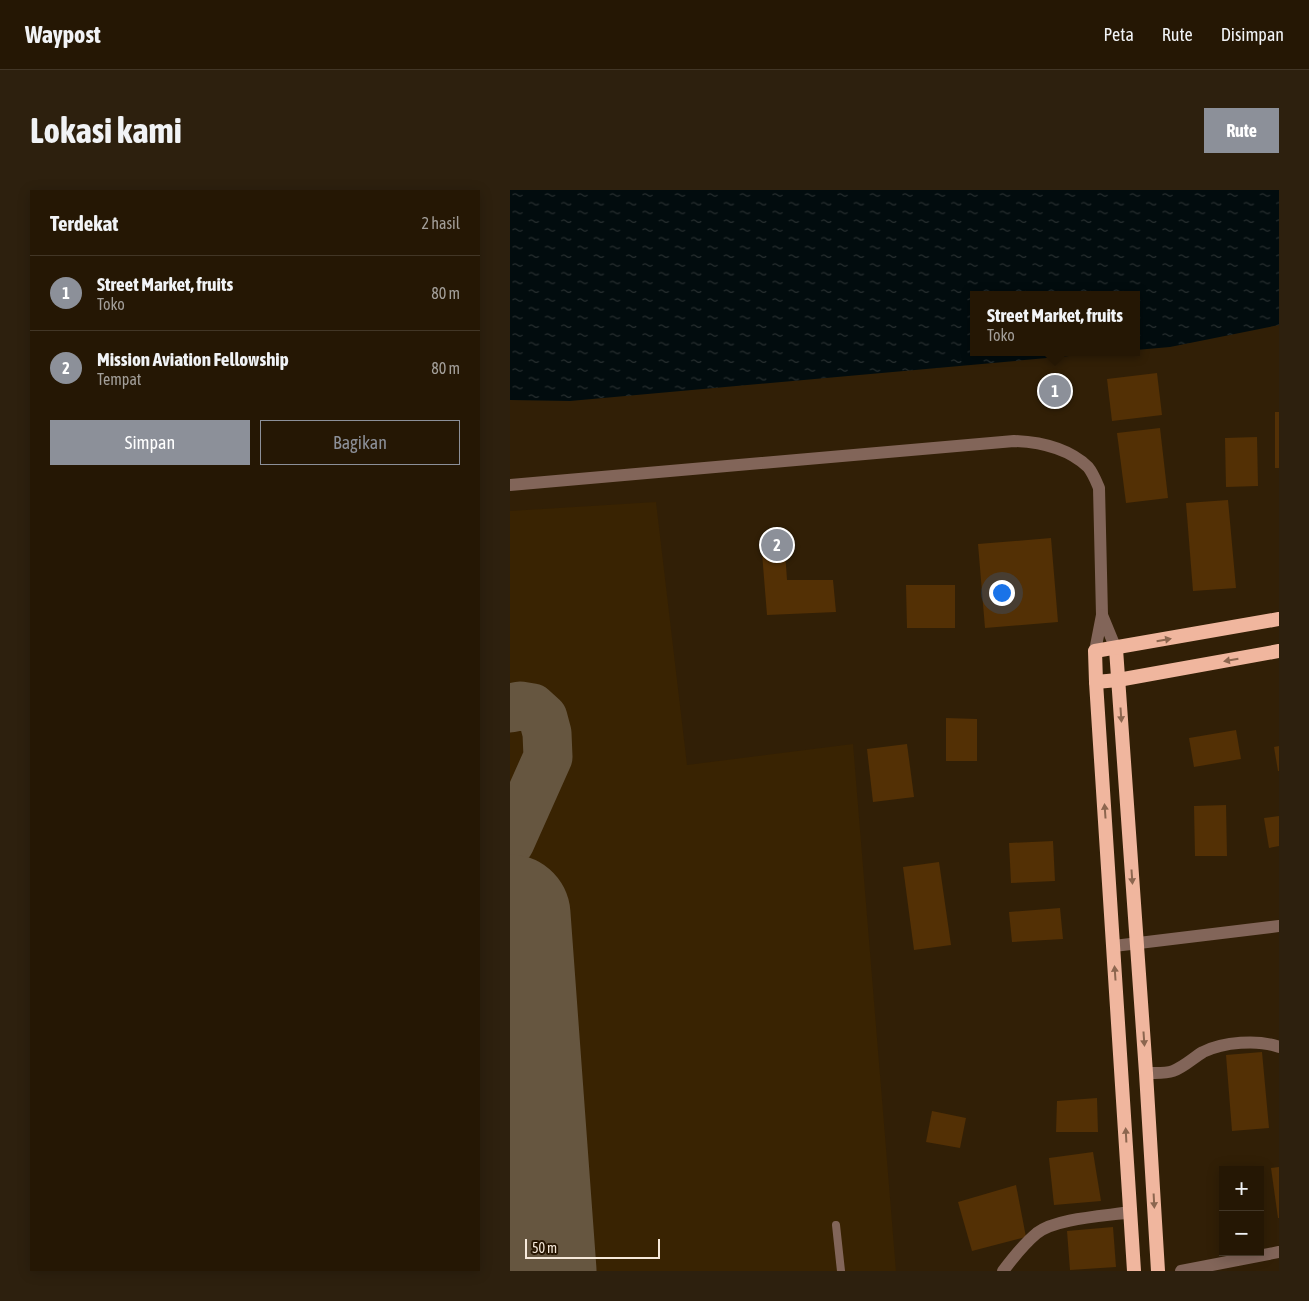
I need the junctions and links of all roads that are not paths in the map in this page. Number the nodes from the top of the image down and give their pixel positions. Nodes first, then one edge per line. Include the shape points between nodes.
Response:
1 (510, 485) edge
2 (1102, 616) junction
3 (1279, 619) edge
4 (1116, 648) junction
5 (1095, 651) junction
6 (1279, 651) edge
7 (1118, 680) junction
8 (1096, 682) junction
9 (1279, 926) edge
10 (1137, 944) junction
11 (1114, 946) junction
12 (1279, 1047) edge
13 (1146, 1073) junction
14 (1131, 1212) junction
15 (836, 1224) dead end
16 (1279, 1252) edge
17 (841, 1271) edge
18 (1003, 1271) edge
19 (1134, 1271) edge
20 (1158, 1271) edge
21 (1181, 1271) edge

1 - 2 street via 1014,441 1046,445 1088,467 1099,488
2 - 4 street
2 - 5 street
4 -> 3 highway
4 - 5 highway
4 - 7 highway
5 - 8 highway
6 -> 7 highway
7 - 8 highway
7 -> 10 highway
11 -> 8 highway
9 - 10 street
10 - 11 street
10 -> 13 highway
14 -> 11 highway
12 - 13 street via 1265,1043 1216,1046 1175,1070
13 -> 20 highway
14 - 18 street via 1074,1220 1045,1228
14 - 19 highway
15 - 17 lane
16 - 21 street

